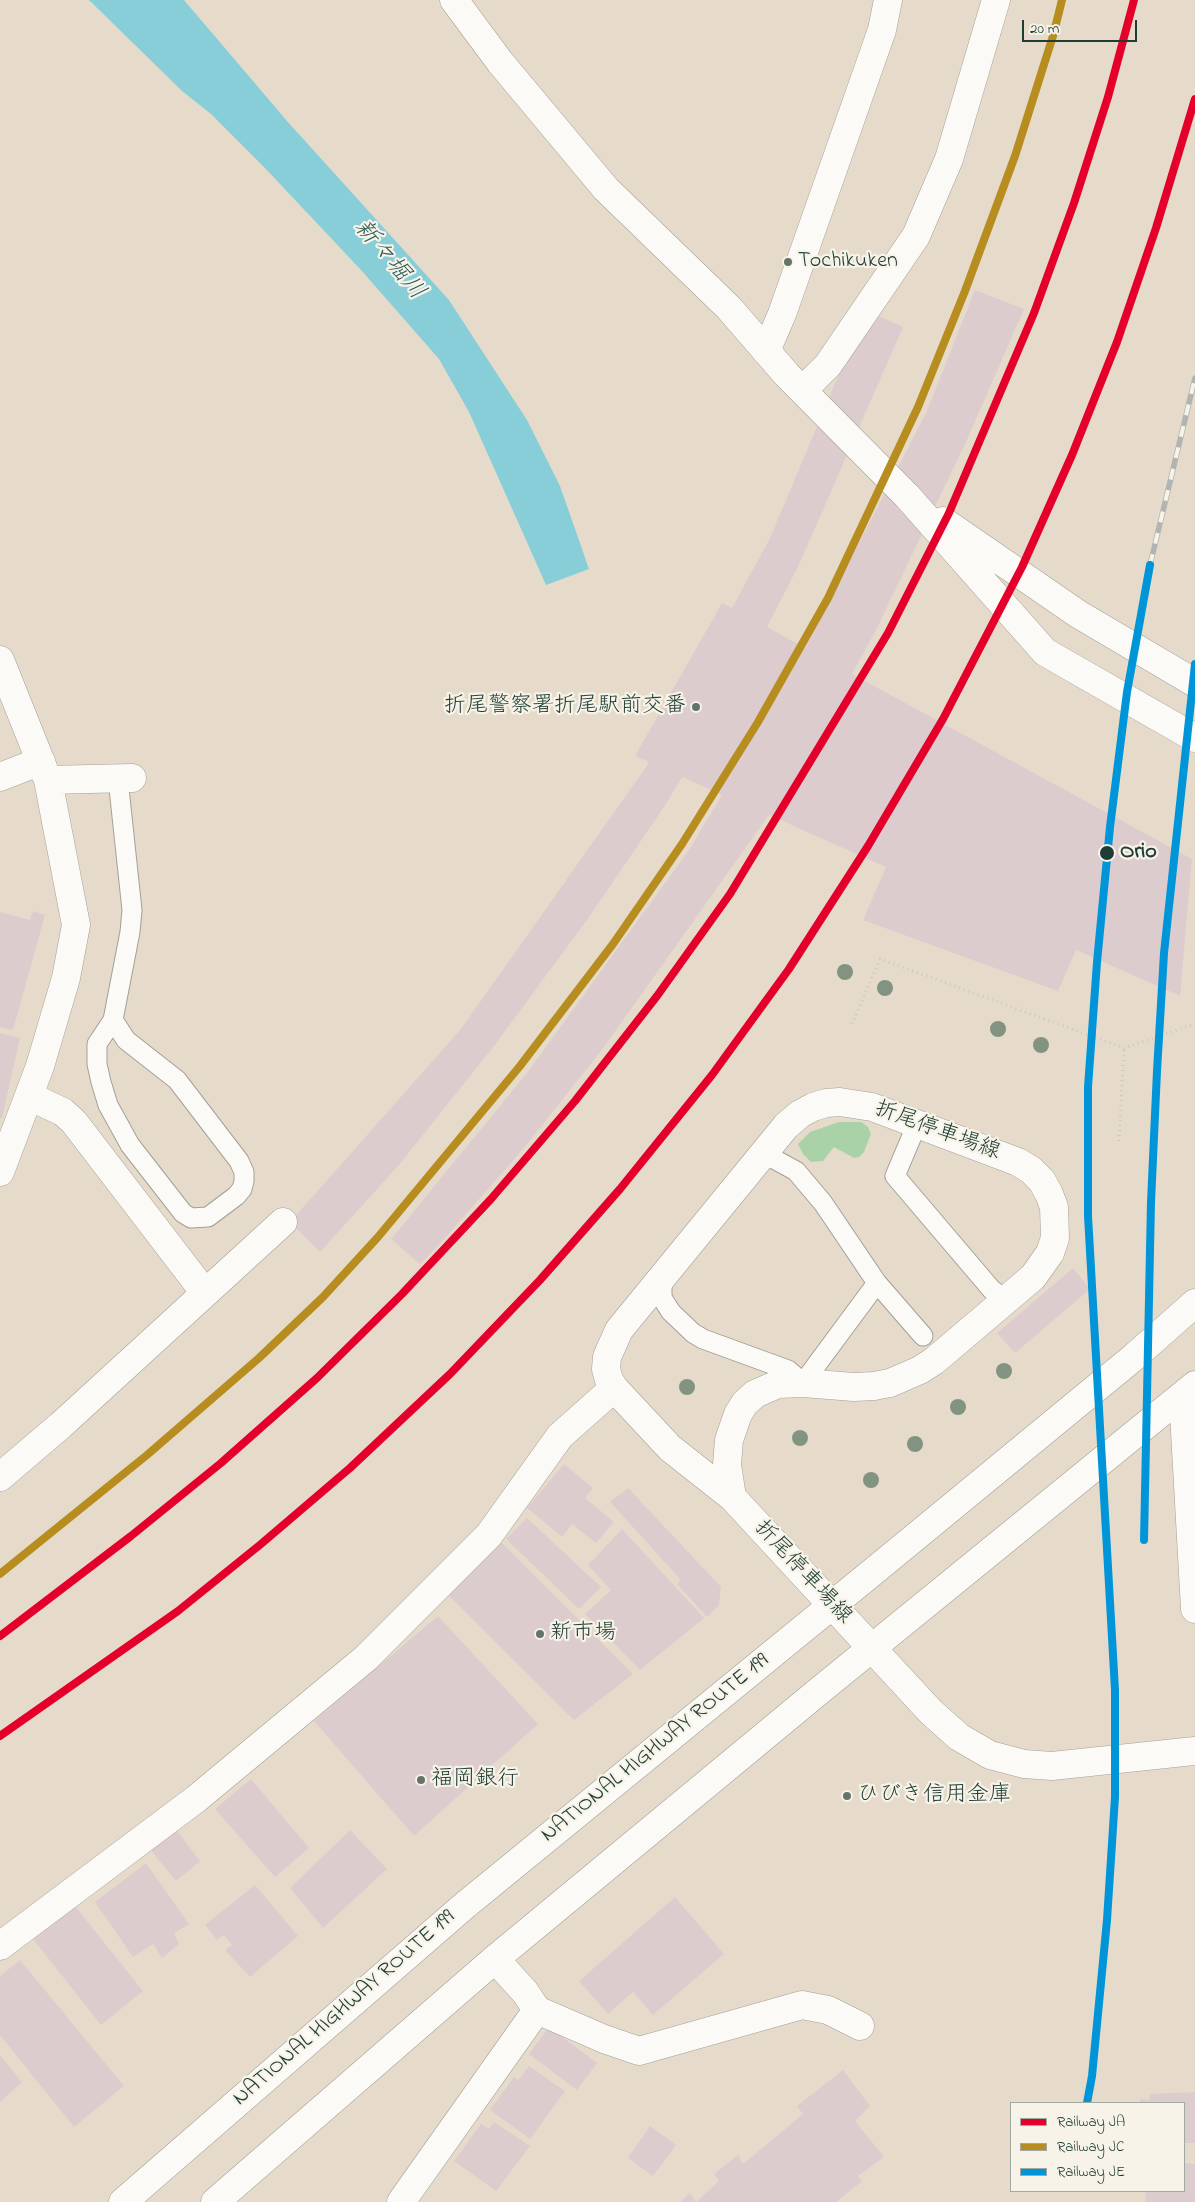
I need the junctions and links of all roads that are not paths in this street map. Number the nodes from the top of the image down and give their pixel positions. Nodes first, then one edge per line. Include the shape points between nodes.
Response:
1 (454, 0) edge
2 (888, 0) edge
3 (996, 0) edge
4 (766, 351) junction
5 (803, 390) junction
6 (906, 496) junction
7 (0, 660) edge
8 (1195, 683) edge
9 (1195, 738) edge
10 (44, 770) junction
11 (0, 777) edge
12 (125, 778) joint
13 (113, 1020) junction
14 (29, 1096) junction
15 (917, 1124) junction
16 (758, 1161) junction
17 (0, 1172) edge
18 (283, 1222) dead end
19 (662, 1277) junction
20 (877, 1283) junction
21 (205, 1293) junction
22 (1011, 1296) junction
23 (1195, 1303) edge
24 (923, 1336) dead end
25 (803, 1383) junction
26 (614, 1388) junction
27 (1189, 1391) edge
28 (0, 1478) edge
29 (732, 1497) junction
30 (832, 1606) junction
31 (1195, 1608) edge
32 (872, 1649) junction
33 (1195, 1751) edge
34 (0, 1946) edge
35 (495, 1959) junction
36 (537, 2010) junction
37 (860, 2026) dead end
38 (123, 2202) edge
39 (215, 2202) edge
40 (401, 2202) edge

1 - 4 main road via 500,62 606,189 729,308
2 - 4 main road via 882,30
3 - 5 main road via 949,159 916,236 828,365
4 - 5 main road
5 - 6 main road
6 - 8 main road via 1078,614
6 - 9 main road via 1045,652
7 - 10 main road
10 - 11 main road
10 - 12 main road
10 - 14 main road via 76,926 66,978
12 - 13 lane via 132,910
13 - 13 lane via 126,1040 176,1080 239,1161 244,1172 242,1189 208,1217 191,1218 183,1213 117,1124 108,1105 97,1064 97,1044
14 - 17 main road
14 - 21 main road via 63,1112 74,1122
15 - 16 main road, 折尾停車場線 via 855,1103 826,1103 800,1114
15 - 22 lane via 895,1176 992,1290 1003,1297
15 - 22 main road, 折尾停車場線 via 1018,1162 1036,1175 1049,1194 1055,1222 1055,1238 1050,1253 1033,1277
16 - 19 main road, 折尾停車場線
16 - 20 lane via 774,1159 796,1171 823,1203
18 - 21 main road
19 - 25 lane via 662,1298 671,1312 693,1333 788,1370
19 - 26 main road, 折尾停車場線 via 612,1342 606,1369
20 - 24 lane
20 - 25 lane
21 - 28 main road
22 - 25 main road, 折尾停車場線 via 934,1361 905,1377 874,1386
23 - 30 main road, NATIONAL HIGHWAY ROUTE 199
25 - 29 main road, 折尾停車場線 via 768,1387 755,1394 738,1414 727,1453
26 - 29 main road, 折尾停車場線 via 670,1448
26 - 34 main road via 560,1436 489,1535 366,1658 196,1799
27 - 31 main road
27 - 32 main road
29 - 30 main road, 折尾停車場線
30 - 32 main road, 折尾停車場線
30 - 38 main road, NATIONAL HIGHWAY ROUTE 199 via 464,1906
32 - 33 main road, 折尾停車場線 via 945,1725 990,1755 1024,1764 1052,1766
32 - 35 main road
35 - 36 main road
35 - 39 main road
36 - 37 main road via 639,2051 802,2005 828,2010
36 - 40 main road

